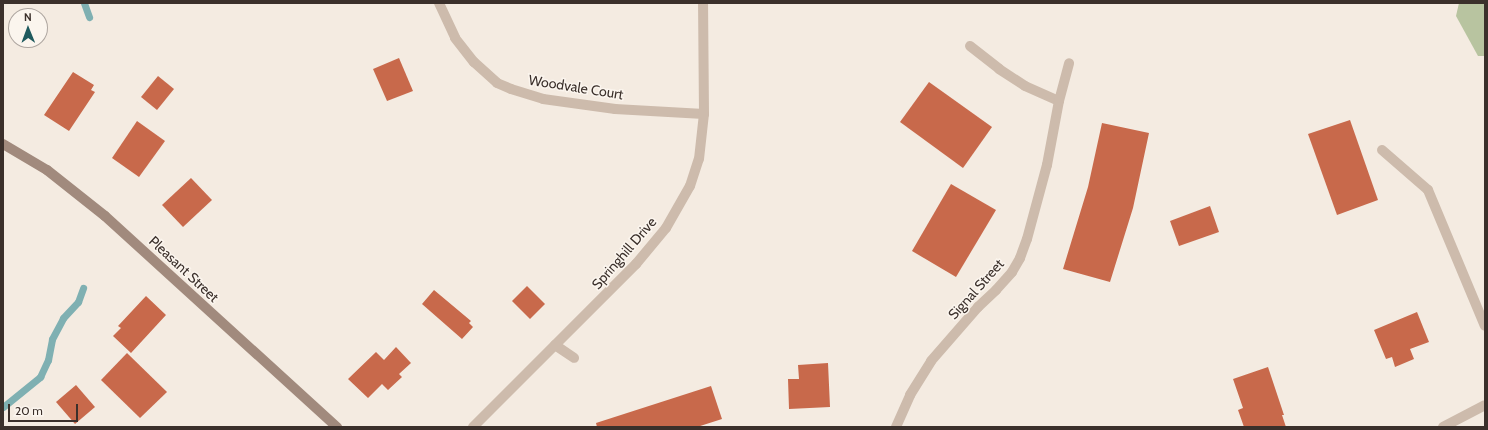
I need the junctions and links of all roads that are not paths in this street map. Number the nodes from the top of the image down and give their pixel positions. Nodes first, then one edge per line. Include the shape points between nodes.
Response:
1 (439, 3) edge
2 (703, 3) edge
3 (970, 46) dead end
4 (1069, 62) dead end
5 (1059, 101) junction
6 (704, 114) junction
7 (3, 144) edge
8 (1382, 150) dead end
9 (1485, 326) edge
10 (555, 345) junction
11 (574, 358) dead end
12 (1485, 405) edge
13 (337, 427) edge
14 (473, 427) edge
15 (896, 427) edge
16 (1443, 427) edge

1 - 6 street, Woodvale Court via 455,38 474,62 497,83 511,89 543,99 615,109
2 - 6 street, Springhill Drive
3 - 5 street via 1025,86
4 - 5 street, Signal Street
5 - 15 street, Signal Street via 1047,165 1020,258 1012,272 931,361 910,395
6 - 10 street, Springhill Drive via 699,159 690,186 666,228 636,264
7 - 13 main road, Pleasant Street via 46,170 105,216
8 - 9 street via 1428,190
10 - 11 street
10 - 14 street, Springhill Drive
12 - 16 street

